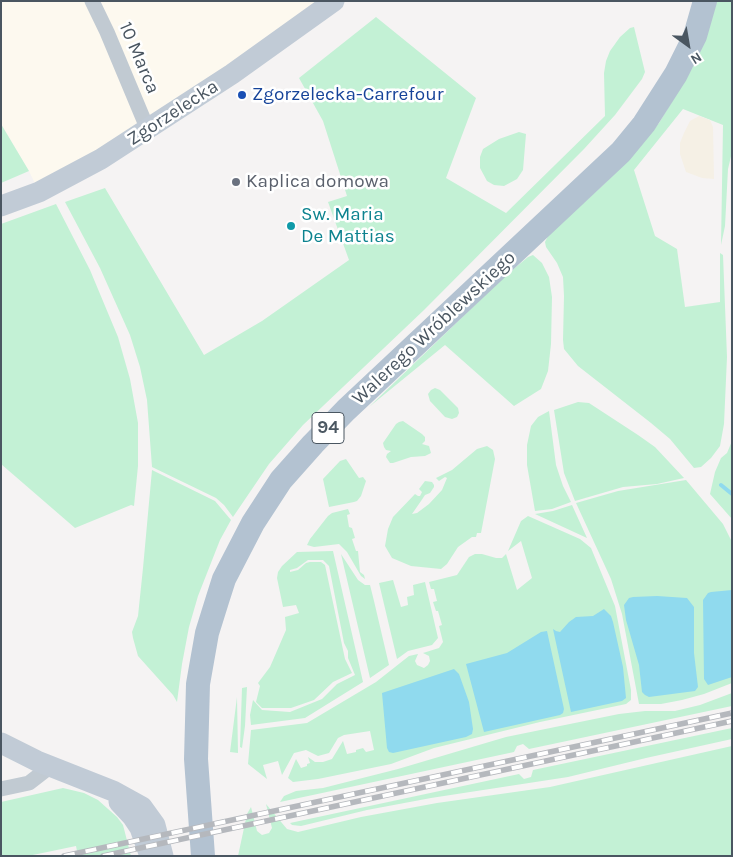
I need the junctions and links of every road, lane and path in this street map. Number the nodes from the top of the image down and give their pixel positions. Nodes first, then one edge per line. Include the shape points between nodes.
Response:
1 (92, 1) edge
2 (334, 1) edge
3 (704, 1) edge
4 (148, 130) junction
5 (1, 206) edge
6 (1, 743) edge
7 (51, 766) junction
8 (94, 785) junction
9 (1, 789) edge
10 (150, 856) edge
11 (163, 856) edge
12 (203, 856) edge

1 - 4 street, 10 Marca
2 - 4 street, Zgorzelecka
3 - 12 main road, Walerego Wróblewskiego / 94 via 695,36 681,66 659,103 621,152 346,410 281,480 253,522 219,593 207,633 198,684 196,755
4 - 5 street, Zgorzelecka via 49,187
6 - 7 street
7 - 8 street
7 - 9 street via 29,783
8 - 10 street via 132,816
8 - 11 street via 142,807 156,825

